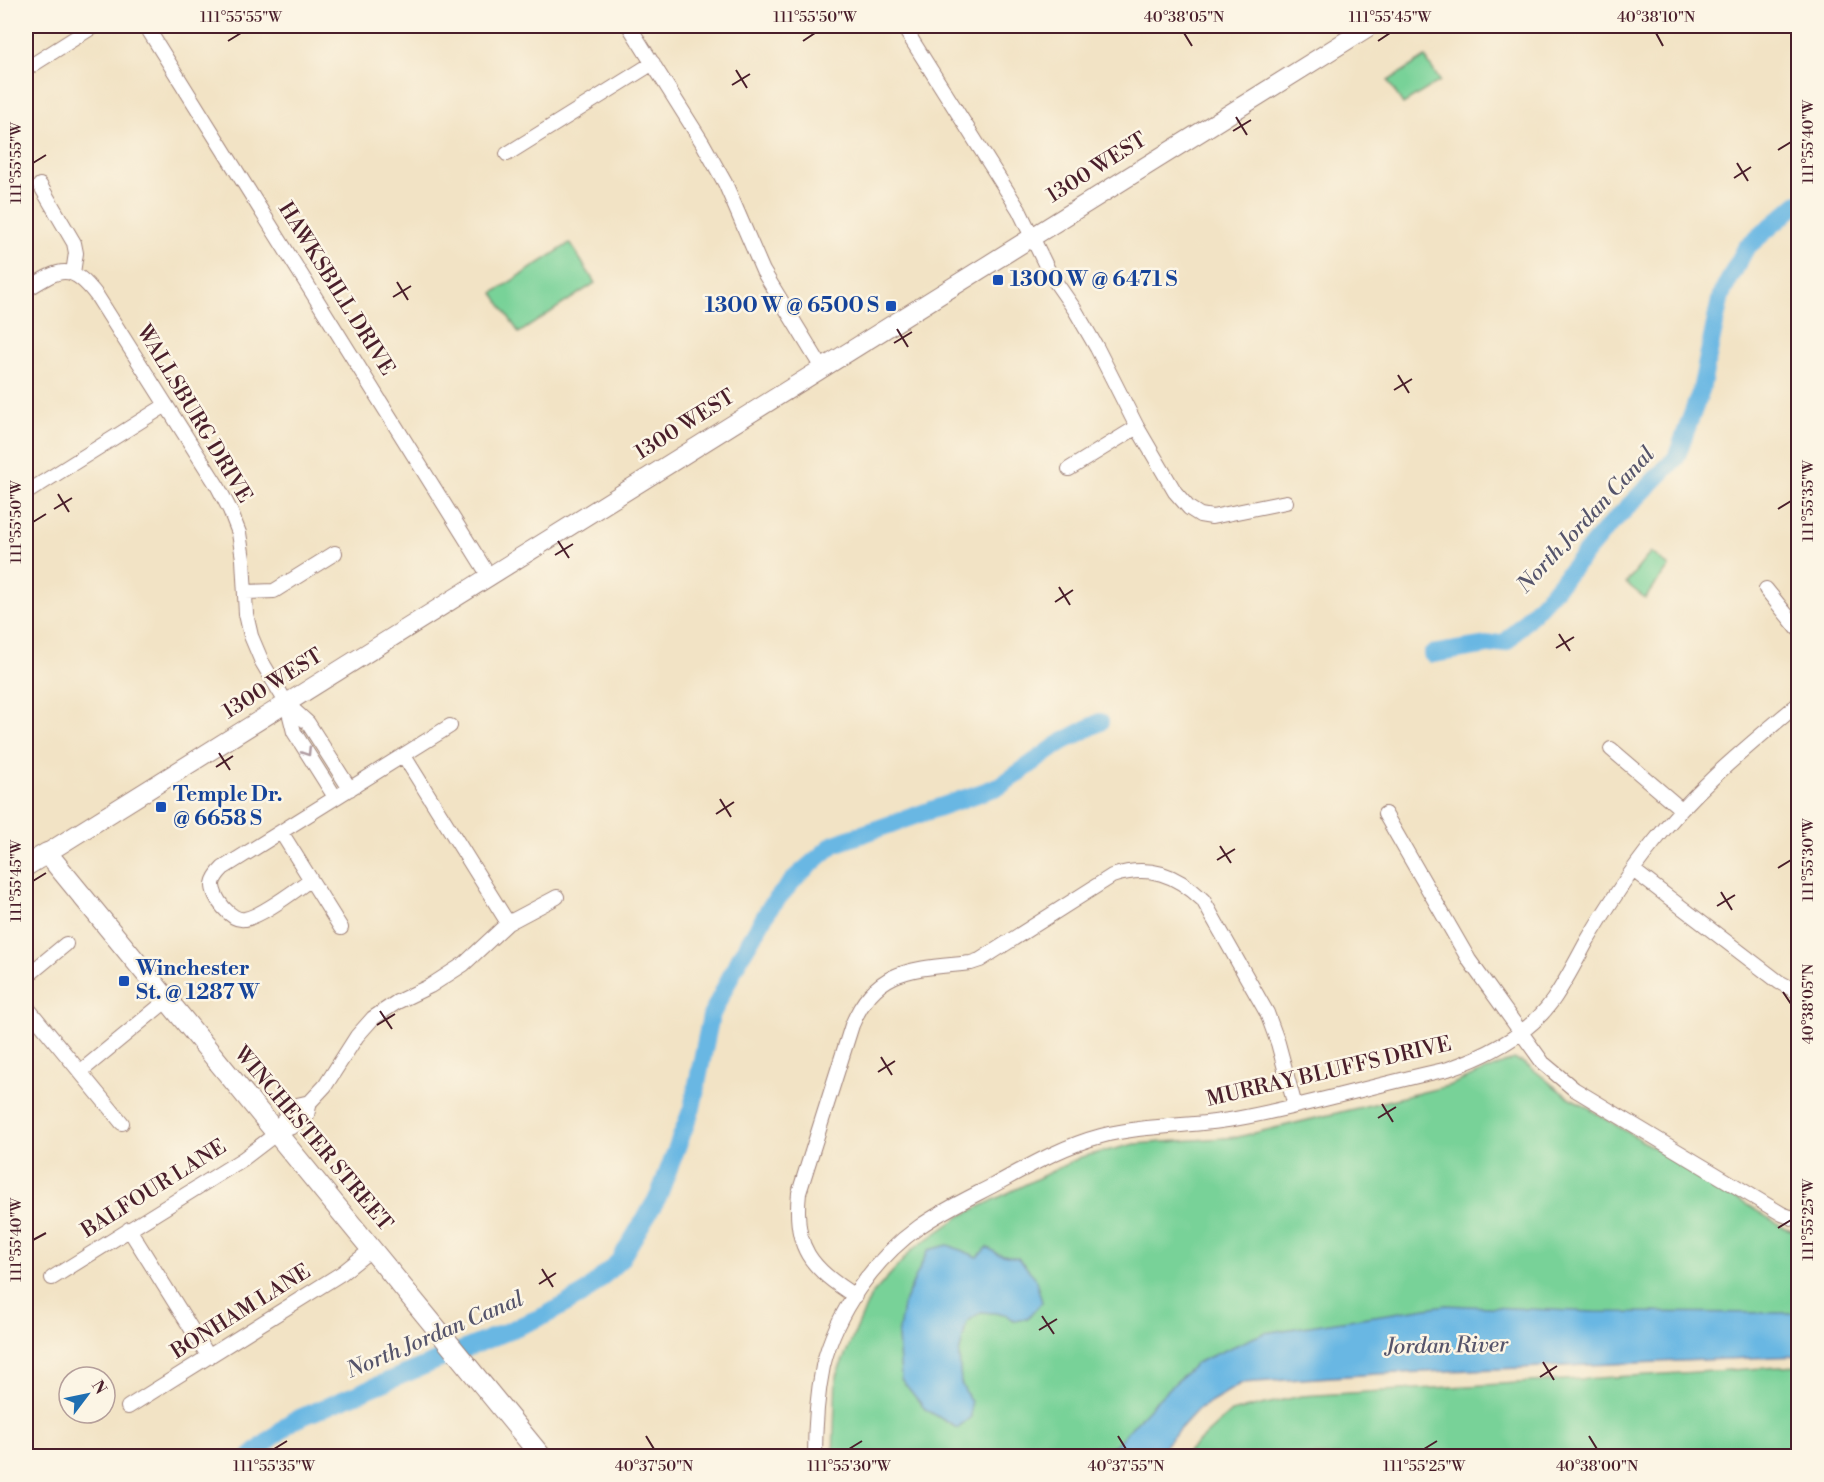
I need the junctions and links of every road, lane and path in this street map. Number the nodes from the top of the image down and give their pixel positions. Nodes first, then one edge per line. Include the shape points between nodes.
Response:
1 (94, 26) edge
2 (146, 26) edge
3 (629, 26) edge
4 (903, 26) edge
5 (1370, 26) edge
6 (653, 63) junction
7 (26, 69) edge
8 (507, 154) dead end
9 (40, 185) dead end
10 (1031, 237) junction
11 (73, 273) junction
12 (26, 290) edge
13 (822, 368) junction
14 (166, 405) junction
15 (1137, 427) junction
16 (1069, 470) dead end
17 (26, 493) edge
18 (1286, 502) dead end
19 (335, 553) dead end
20 (489, 576) junction
21 (1766, 589) dead end
22 (245, 592) junction
23 (1798, 629) edge
24 (287, 704) junction
25 (1798, 704) edge
26 (450, 726) dead end
27 (1611, 749) dead end
28 (404, 756) junction
29 (350, 789) junction
30 (335, 797) junction
31 (1681, 809) junction
32 (1385, 814) dead end
33 (280, 832) junction
34 (47, 853) junction
35 (26, 866) edge
36 (1633, 870) junction
37 (310, 880) junction
38 (557, 897) dead end
39 (508, 923) junction
40 (341, 928) dead end
41 (66, 944) dead end
42 (26, 977) edge
43 (1798, 992) edge
44 (166, 1001) junction
45 (26, 1006) edge
46 (1520, 1031) junction
47 (80, 1072) junction
48 (1295, 1106) junction
49 (122, 1123) dead end
50 (277, 1133) junction
51 (1798, 1220) edge
52 (129, 1229) junction
53 (372, 1249) junction
54 (52, 1278) dead end
55 (855, 1296) junction
56 (208, 1357) junction
57 (128, 1407) dead end
58 (540, 1456) edge
59 (815, 1456) edge

1 - 7 street
2 - 20 street, HAWKSBILL DRIVE
3 - 6 street
4 - 10 street via 1019,210
5 - 10 street, 1300 WEST
6 - 8 street
6 - 13 street via 714,163 764,271
9 - 11 street via 74,243
10 - 13 street, 1300 WEST
10 - 15 street via 1097,348
11 - 12 street via 56,272
11 - 14 street, WALLSBURG DRIVE via 97,296
13 - 20 street, 1300 WEST
14 - 17 street
14 - 22 street, WALLSBURG DRIVE via 230,510 240,542
15 - 16 street
15 - 18 street via 1175,492 1200,515 1212,517
19 - 22 street via 274,591
20 - 24 street, 1300 WEST
21 - 23 street
22 - 24 street, WALLSBURG DRIVE via 251,636
24 - 29 street via 308,723
24 -> 30 street via 294,732
24 - 34 street, 1300 WEST
25 - 31 street, MURRAY BLUFFS DRIVE via 1728,762
26 - 28 street
27 - 31 street
28 - 29 street
28 - 39 street
29 - 30 street
30 - 33 street
31 - 36 street, MURRAY BLUFFS DRIVE
32 - 46 street via 1469,960
33 - 37 street
33 - 37 street via 223,868 215,878 214,890 221,904 232,918 242,920
34 - 35 main road, 1300 WEST
34 - 44 main road, WINCHESTER STREET
36 - 43 street via 1779,982
36 - 46 street, MURRAY BLUFFS DRIVE via 1552,1001
37 - 40 street
38 - 39 street, BALFOUR LANE
39 - 50 street, BALFOUR LANE via 464,964 373,1018 326,1086 310,1102 297,1105 286,1115
41 - 42 street
44 - 47 street
44 - 50 main road, WINCHESTER STREET
45 - 47 street
46 - 48 street, MURRAY BLUFFS DRIVE via 1470,1062
46 - 51 street via 1542,1063 1574,1089
47 - 49 street
48 - 55 street, MURRAY BLUFFS DRIVE via 1239,1119 1134,1129 1070,1146 918,1228 883,1259
48 - 55 street via 1273,1026 1203,900 1171,876 1150,871 1112,876 980,960 900,973 878,986 861,1005 799,1193 798,1208 801,1237 811,1260
50 - 52 street, BALFOUR LANE via 243,1159
50 - 53 main road, WINCHESTER STREET
52 - 54 street, BALFOUR LANE
52 - 56 street
53 - 56 street, BONHAM LANE via 342,1274
53 - 58 main road, WINCHESTER STREET
55 - 59 street, MURRAY BLUFFS DRIVE via 830,1344 824,1365 818,1394
56 - 57 street, BONHAM LANE

